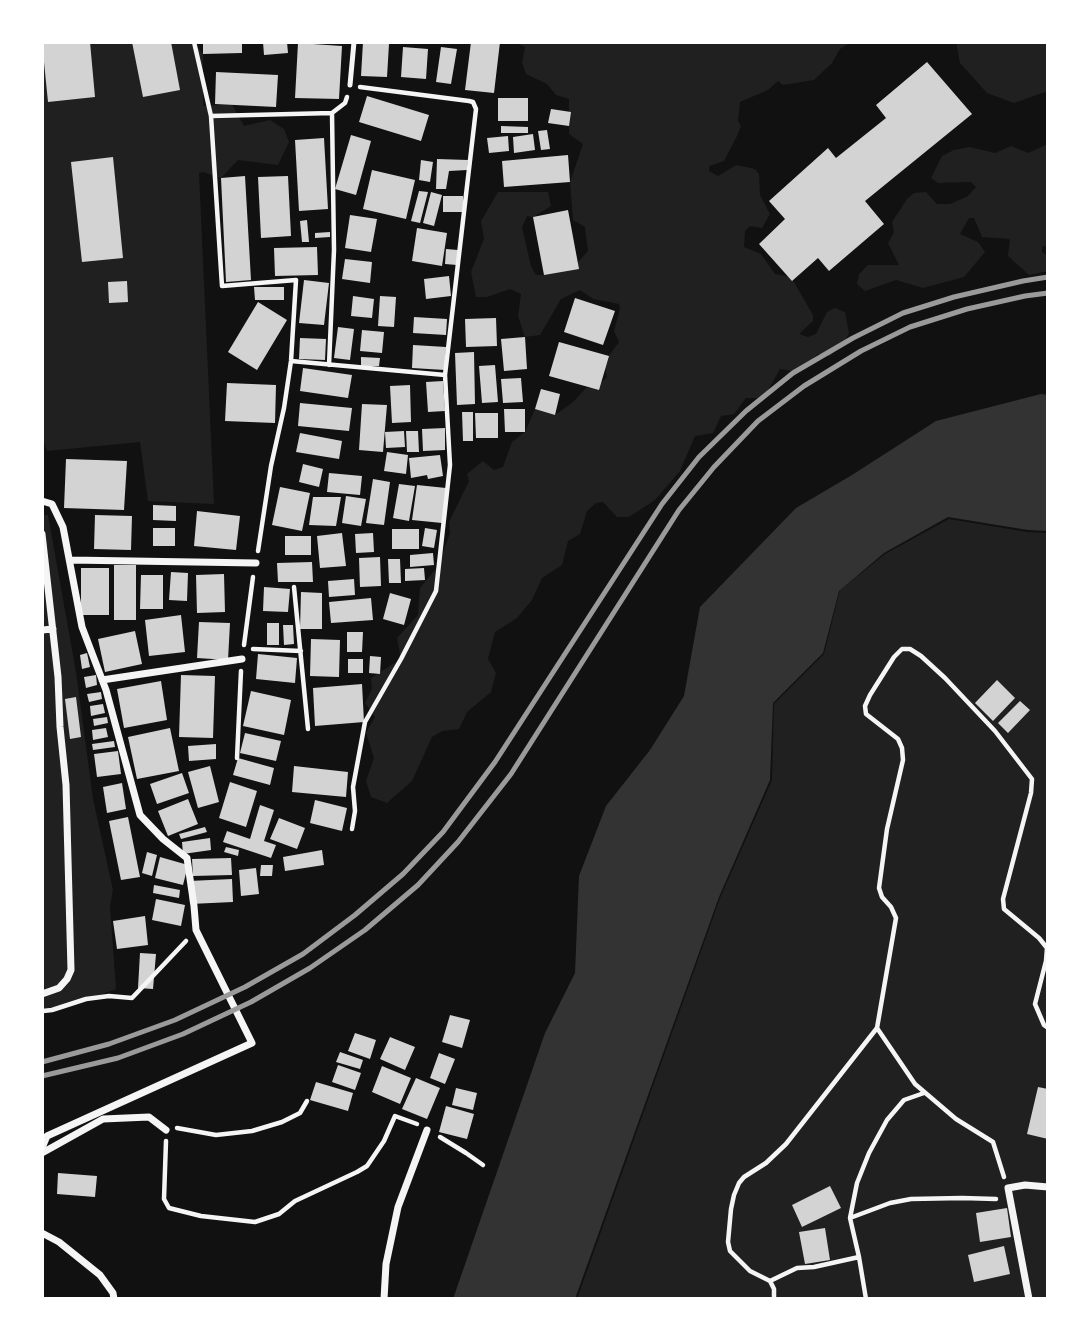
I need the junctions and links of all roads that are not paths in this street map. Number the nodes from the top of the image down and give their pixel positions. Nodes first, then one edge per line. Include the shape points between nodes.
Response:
1 (354, 42) edge
2 (350, 85) road end
3 (42, 501) edge
4 (42, 534) edge
5 (70, 560) junction
6 (256, 563) dead end
7 (53, 629) junction
8 (42, 630) edge
9 (242, 659) dead end
10 (102, 680) junction
11 (42, 994) edge
12 (166, 1130) road end
13 (427, 1130) road end
14 (42, 1148) edge
15 (42, 1153) edge
16 (1048, 1187) edge
17 (42, 1233) edge
18 (114, 1299) edge
19 (384, 1299) edge
20 (1030, 1299) edge

1 - 2 lane
3 - 5 street via 52,504 64,527
4 - 7 street
5 - 6 street
5 - 10 street via 82,628
7 - 8 street
7 - 11 street via 66,785 71,970 59,988
9 - 10 street
10 - 14 street via 140,815 187,858 196,930 252,1043 47,1136
12 - 15 street via 149,1117 103,1119
13 - 19 street via 398,1207
16 - 20 street via 1008,1188
17 - 18 street via 100,1275

